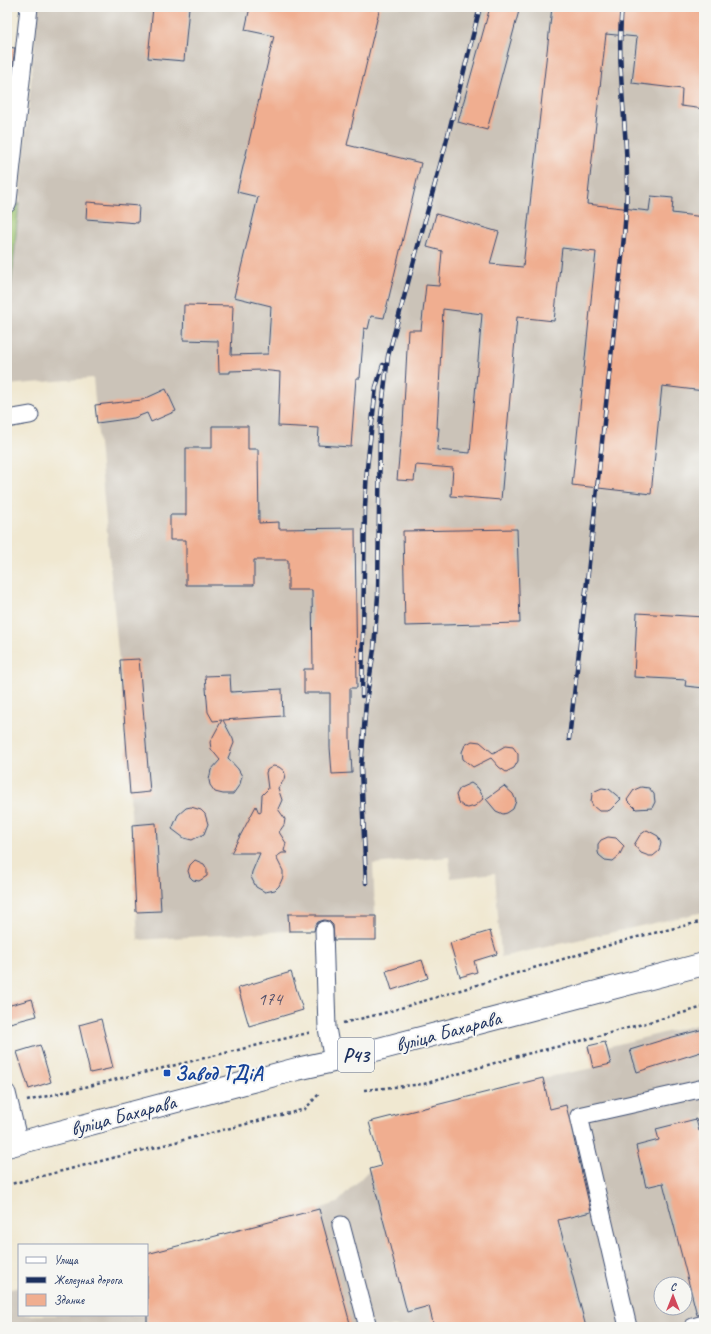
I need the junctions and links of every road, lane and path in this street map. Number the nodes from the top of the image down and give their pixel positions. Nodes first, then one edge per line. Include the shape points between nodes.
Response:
1 (29, 7) edge
2 (7, 204) edge
3 (30, 415) dead end
4 (7, 419) edge
5 (704, 921) edge
6 (324, 930) dead end
7 (704, 964) edge
8 (704, 1007) edge
9 (326, 1028) junction
10 (332, 1061) junction
11 (704, 1088) edge
12 (364, 1090) dead end
13 (319, 1094) dead end
14 (8, 1099) edge
15 (13, 1144) edge
16 (7, 1185) edge
17 (341, 1225) dead end
18 (704, 1324) edge
19 (368, 1327) edge
20 (628, 1327) edge
21 (693, 1327) edge

1 - 2 street
3 - 4 street
5 - 9 path via 633,938
6 - 9 street
7 - 10 main road, вуліца Бахарава / Р43
8 - 12 path via 518,1056 424,1084
9 - 10 street
9 - 14 path
10 - 15 main road, вуліца Бахарава / Р43 via 297,1068
11 - 20 street via 579,1116
13 - 16 path via 305,1109
14 - 15 street
17 - 19 street
18 - 21 street

